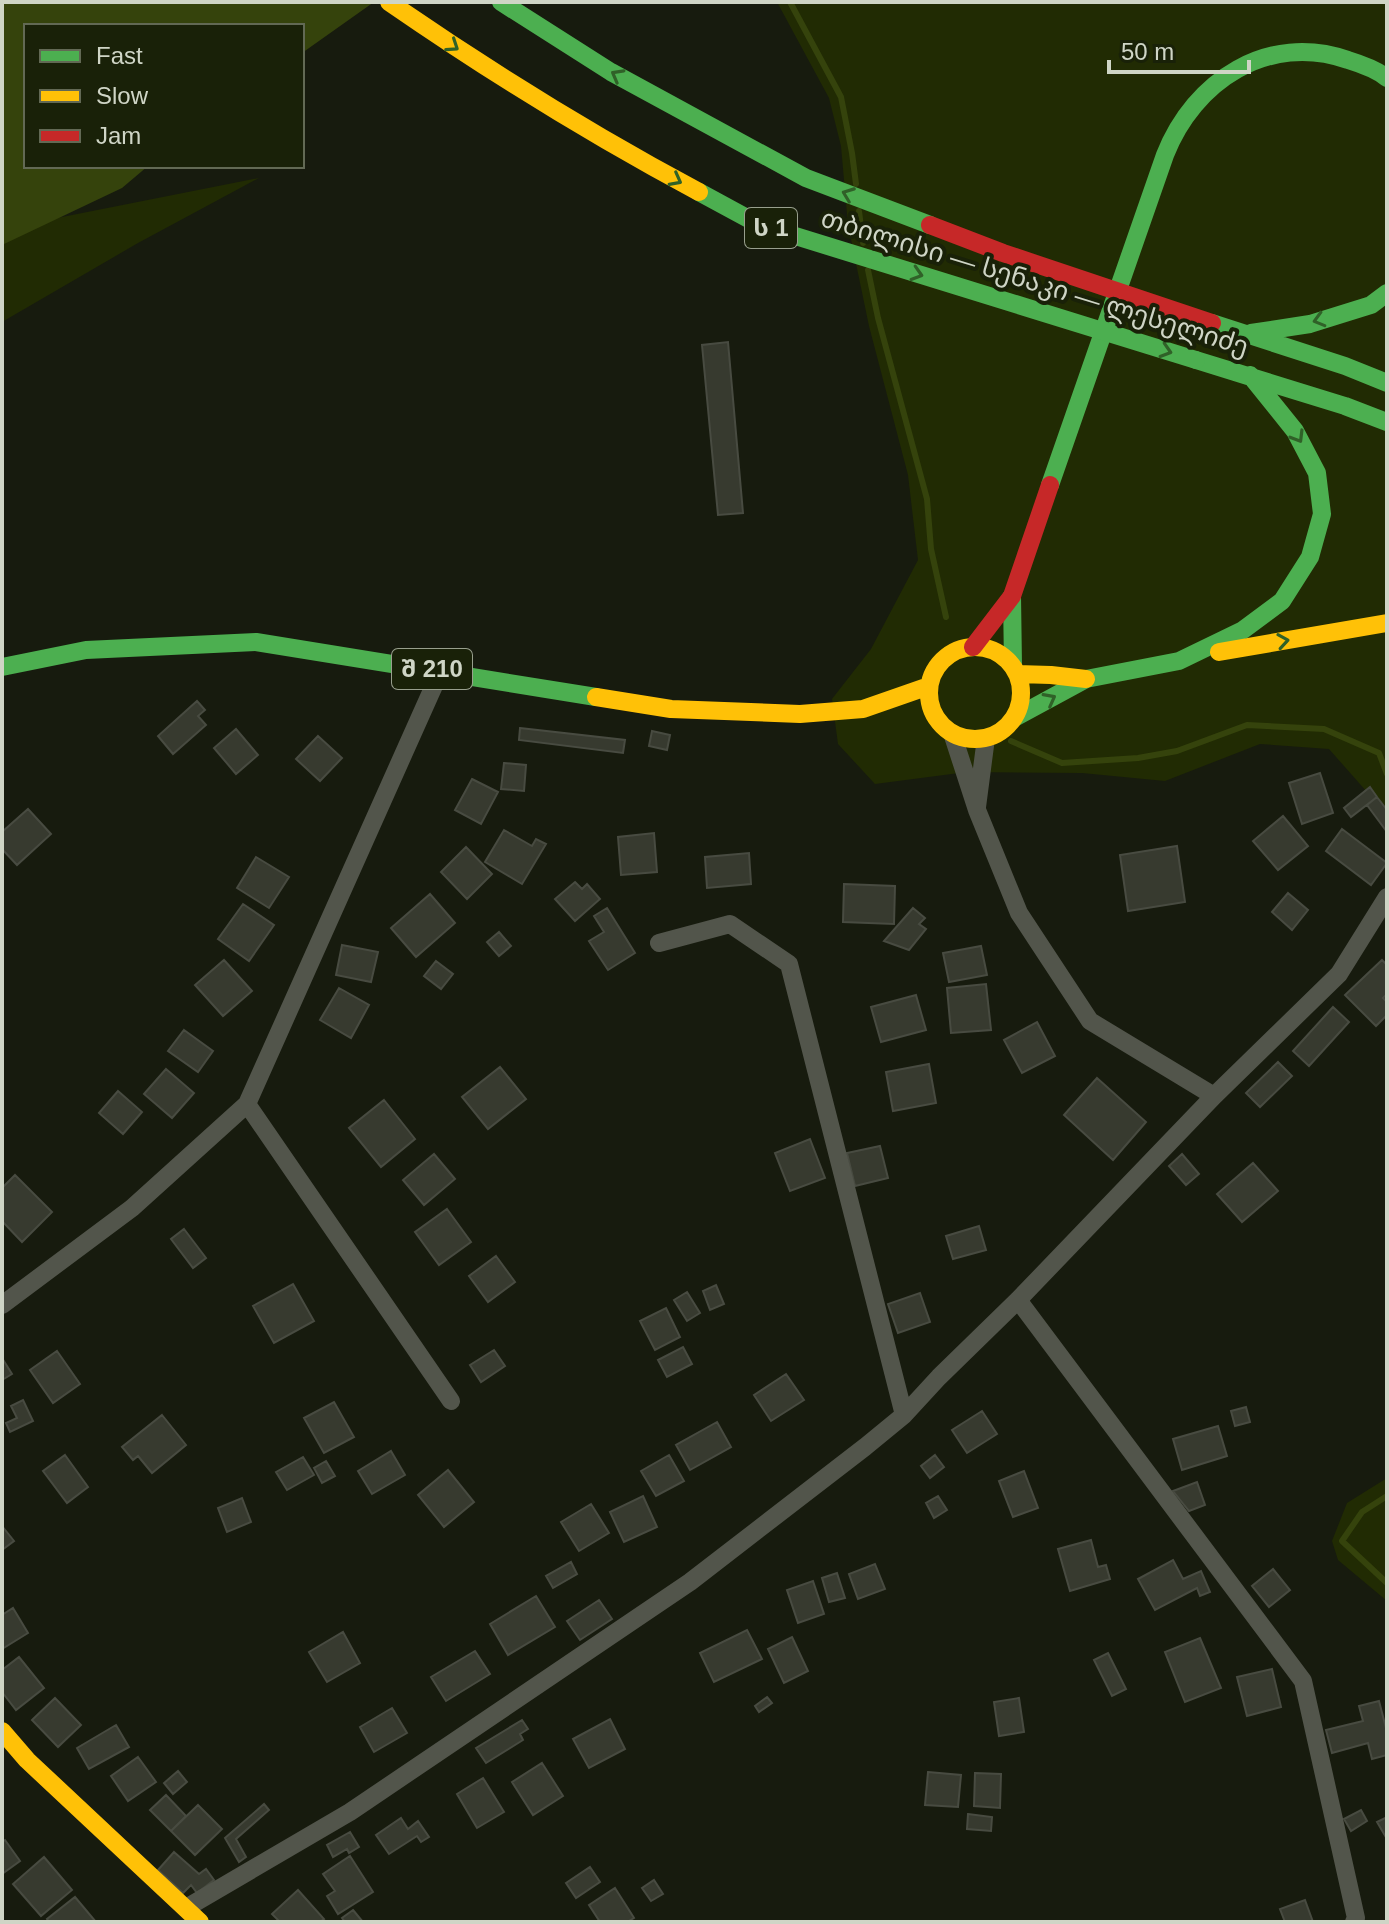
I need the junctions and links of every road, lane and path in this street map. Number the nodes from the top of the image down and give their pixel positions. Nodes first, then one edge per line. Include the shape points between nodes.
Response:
1 (389, 2) edge
2 (501, 2) edge
3 (1387, 78) edge
4 (1387, 293) edge
5 (1246, 334) junction
6 (1250, 375) junction
7 (1387, 383) edge
8 (1387, 422) edge
9 (1012, 596) junction
10 (1387, 623) edge
11 (973, 647) junction
12 (1179, 661) junction
13 (2, 667) edge
14 (441, 670) junction
15 (1015, 670) junction
16 (1086, 679) junction
17 (929, 686) junction
18 (863, 709) junction
19 (1014, 718) junction
20 (946, 729) junction
21 (986, 738) junction
22 (977, 810) junction
23 (1387, 897) edge
24 (659, 943) dead end
25 (1214, 1096) junction
26 (247, 1104) junction
27 (1018, 1300) junction
28 (2, 1305) edge
29 (451, 1401) dead end
30 (904, 1415) junction
31 (2, 1731) edge
32 (186, 1908) junction
33 (200, 1922) edge
34 (1354, 1922) edge

1 -> 6 main road, თბილისი — სენაკი — ლესელიძე / ს 1, bridge via 620,150 760,225
5 -> 2 main road, თბილისი — სენაკი — ლესელიძე / ს 1, bridge via 1003,253 806,178 611,72
3 - 9 main road via 1329,54 1290,52 1256,58 1219,78 1193,104 1154,184
4 -> 5 main road via 1371,305 1310,324
5 - 7 main road, თბილისი — სენაკი — ლესელიძე / ს 1
6 - 8 main road, თბილისი — სენაკი — ლესელიძე / ს 1
6 -> 12 main road via 1295,431 1317,473 1322,514 1310,557 1282,601 1243,630
9 - 11 main road
9 - 15 main road
12 -> 10 main road
11 - 15 main road via 995,651
11 - 17 main road via 944,658
12 - 16 main road
13 - 14 main road, შ 210 via 86,650 256,642
14 - 18 main road, შ 210 via 671,709 800,714
14 - 26 street
15 - 16 main road
15 - 19 main road via 1021,697
19 -> 16 main road
17 - 18 main road, შ 210
17 - 20 main road via 930,707
18 - 20 main road, შ 210
19 - 21 main road
20 - 21 main road via 969,739
20 - 22 street
21 - 22 street
22 - 25 street via 1019,913 1090,1021
23 - 25 street via 1339,974
24 - 30 street via 730,924 789,964
25 - 27 street
26 - 28 street via 132,1208
26 - 29 street
27 - 30 street
27 - 34 street via 1303,1681
30 - 32 street via 690,1582 350,1812
31 - 32 main road
32 - 33 main road

